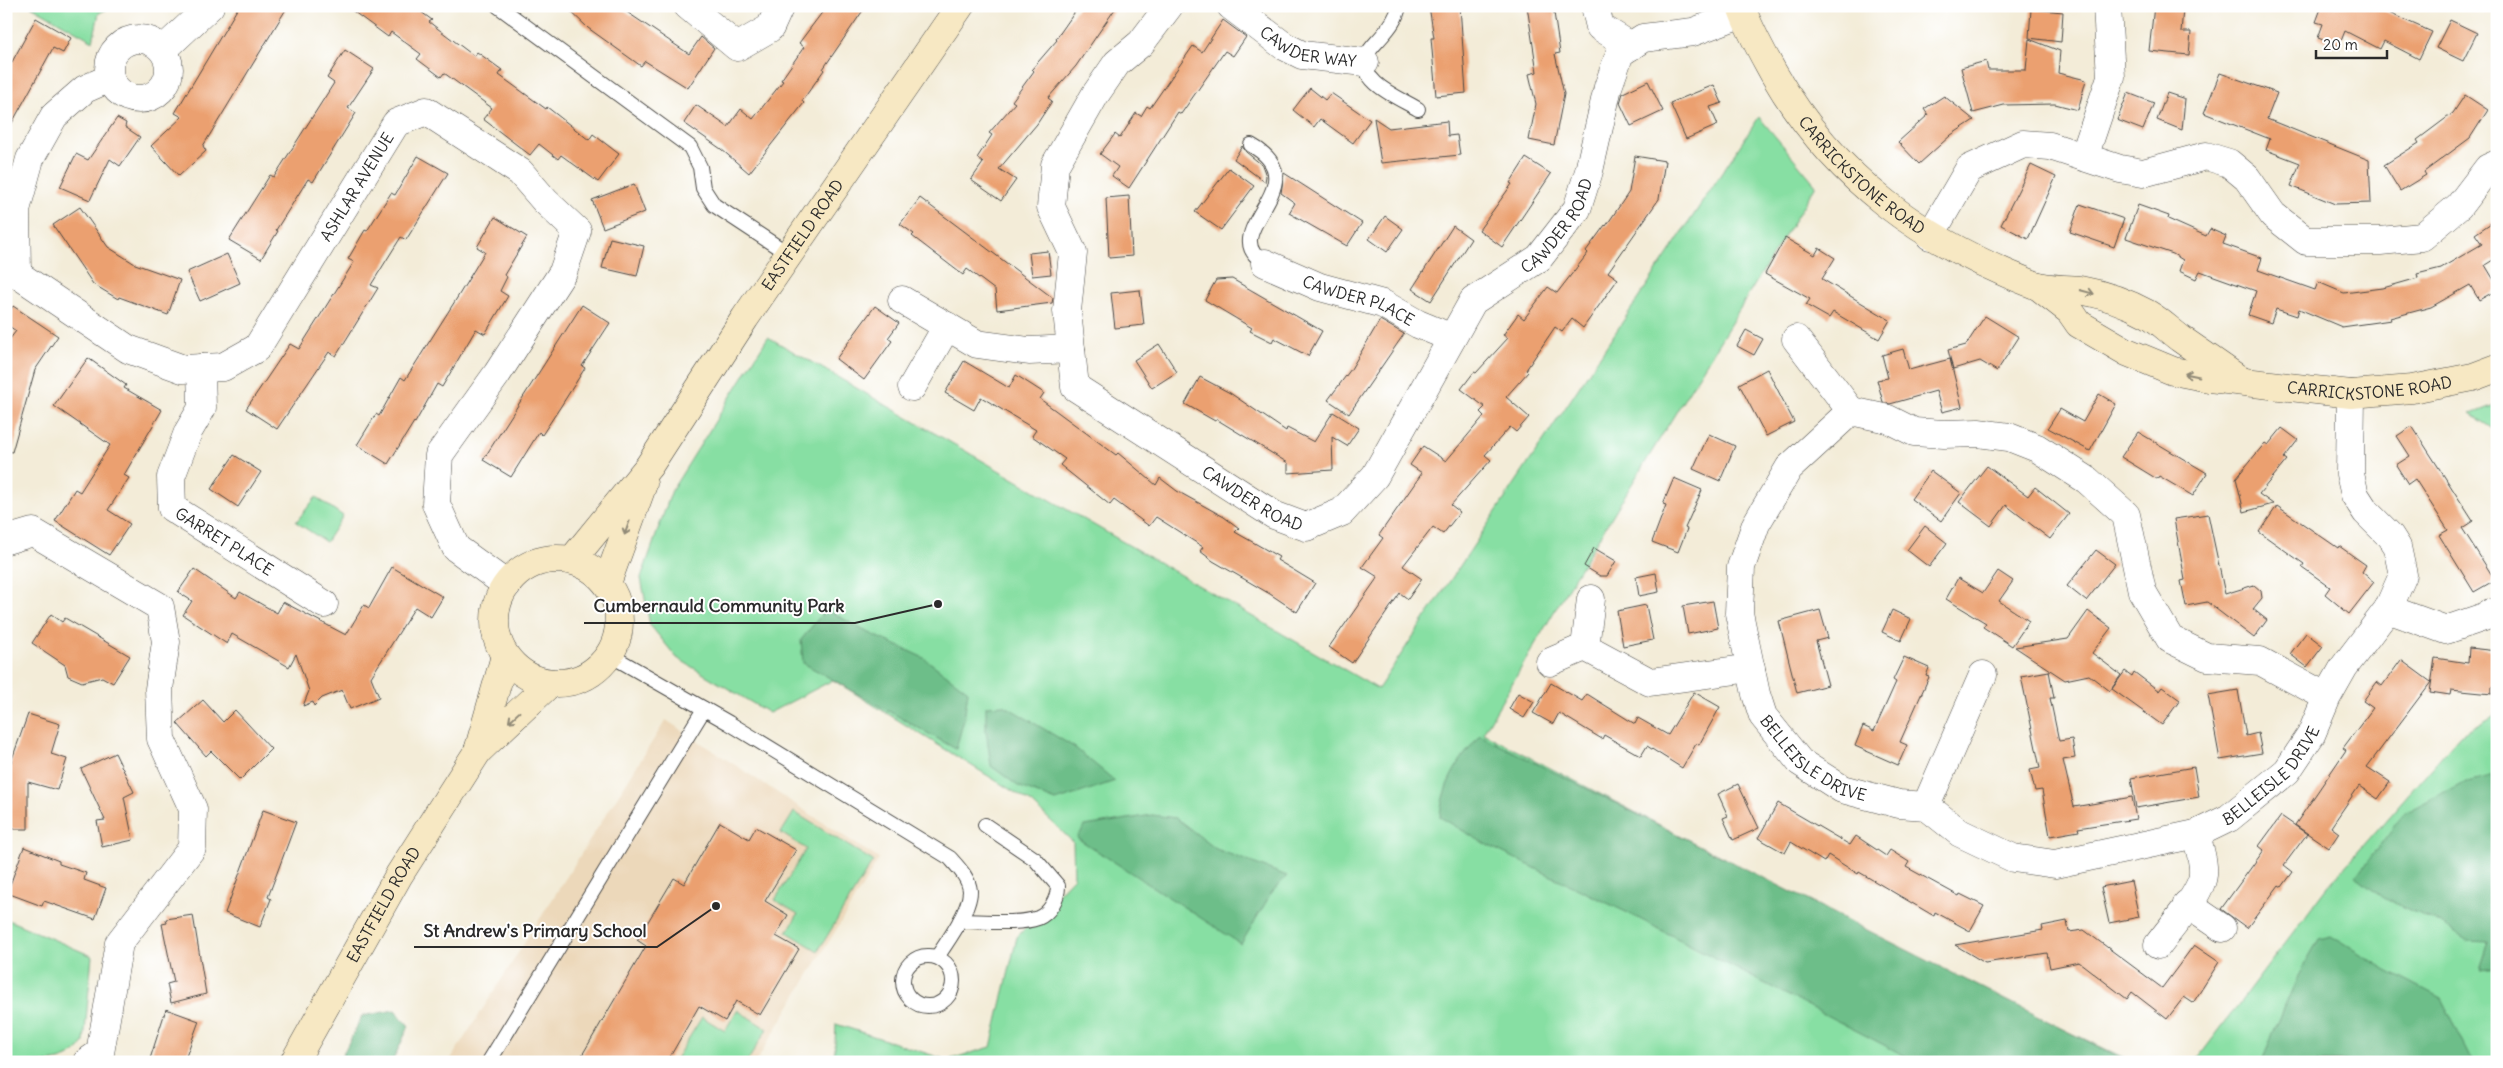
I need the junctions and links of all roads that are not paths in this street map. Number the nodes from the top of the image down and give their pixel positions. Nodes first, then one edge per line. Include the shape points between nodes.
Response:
1 (210, 6) edge
2 (498, 6) edge
3 (688, 6) edge
4 (780, 6) edge
5 (960, 6) edge
6 (1169, 6) edge
7 (1231, 6) edge
8 (1399, 6) edge
9 (1595, 6) edge
10 (2107, 6) edge
11 (1742, 10) edge
12 (1631, 46) junction
13 (163, 50) junction
14 (1365, 62) junction
15 (110, 78) junction
16 (1418, 109) dead end
17 (1251, 145) dead end
18 (2084, 157) junction
19 (2497, 164) edge
20 (1930, 236) junction
21 (790, 256) junction
22 (1265, 263) joint
23 (11, 279) edge
24 (2038, 286) junction
25 (902, 300) dead end
26 (947, 326) junction
27 (1452, 338) junction
28 (1796, 339) dead end
29 (1071, 349) junction
30 (201, 368) junction
31 (2497, 368) edge
32 (2240, 380) junction
33 (912, 387) dead end
34 (2351, 394) junction
35 (1851, 411) junction
36 (649, 466) junction
37 (6, 540) edge
38 (572, 560) junction
39 (607, 584) junction
40 (507, 585) junction
41 (1591, 599) dead end
42 (324, 604) dead end
43 (2388, 610) junction
44 (2497, 611) edge
45 (1585, 647) junction
46 (610, 655) junction
47 (505, 656) junction
48 (1550, 662) dead end
49 (1751, 668) junction
50 (1983, 675) dead end
51 (550, 683) junction
52 (2327, 697) junction
53 (704, 709) junction
54 (478, 751) junction
55 (1926, 806) junction
56 (985, 825) dead end
57 (2196, 834) junction
58 (2188, 904) junction
59 (960, 921) junction
60 (2222, 928) dead end
61 (2158, 945) dead end
62 (937, 957) dead end
63 (490, 1060) dead end
64 (87, 1062) edge
65 (294, 1062) edge

1 - 13 street
2 - 21 lane via 690,146 700,167 703,188 714,205
3 - 4 street via 738,47 770,28
5 - 21 street, EASTFIELD ROAD
6 - 29 street, CAWDER ROAD via 1141,43 1117,63 1055,165 1051,207 1073,253 1067,311
7 - 14 street, CAWDER WAY via 1284,46 1302,55
8 - 14 lane via 1395,19 1368,53
9 - 12 street via 1600,27
10 - 18 street via 2111,77
11 - 12 street, CAWDER ROAD via 1693,32 1643,38
11 - 20 street, CARRICKSTONE ROAD via 1786,94 1833,156 1874,196
12 - 27 street, CAWDER ROAD via 1620,53 1608,86 1590,172 1577,209 1539,258 1473,301
13 - 15 street via 146,39 125,42 111,57
13 - 15 street via 170,67 166,84 154,96 136,99 120,93
14 - 16 lane via 1366,72 1378,85
15 - 23 street, ASHLAR AVENUE via 85,89 54,116 30,159 16,210
17 - 22 lane via 1265,152 1274,165 1276,181 1272,196 1248,239 1256,258
18 - 19 street via 2143,173 2206,156 2229,163 2247,178 2273,215 2306,241 2380,241 2422,237 2460,206 2488,168
18 - 20 street via 2050,146 2023,144 1969,169
20 - 24 street, CARRICKSTONE ROAD via 1980,262
21 - 36 street, EASTFIELD ROAD via 745,318
22 - 27 street, CAWDER PLACE via 1320,287 1383,304
23 - 30 street, ASHLAR AVENUE via 128,350 183,369
24 -> 32 street, CARRICKSTONE ROAD via 2082,291 2148,314
32 -> 24 street, CARRICKSTONE ROAD via 2173,371 2127,352 2079,324 2070,311
25 - 26 street
26 - 29 street via 977,344 1029,351
26 - 33 street
27 - 29 street, CAWDER ROAD via 1375,476 1342,512 1306,527 1274,515 1075,387
28 - 35 street
30 - 40 street, ASHLAR AVENUE via 222,367 257,348 396,124 426,111 520,172 577,231 563,272 498,374 439,455 436,504 456,548
30 - 42 street, GARRET PLACE via 202,408 188,432 171,477 172,508
31 - 34 street, CARRICKSTONE ROAD via 2473,377 2412,389
32 - 34 street, CARRICKSTONE ROAD
34 - 43 street, BELLEISLE DRIVE via 2350,474 2355,495 2397,547 2403,575
35 - 49 street, BELLEISLE DRIVE via 1789,468 1756,524 1740,566 1739,613
35 - 52 street via 1888,419 1914,432 1986,434 2009,437 2037,448 2087,480 2126,515 2142,591 2170,639 2207,657 2260,661
36 - 38 street, EASTFIELD ROAD
36 -> 39 street, EASTFIELD ROAD
37 - 64 street via 33,532 160,606 166,642 159,689 161,739 193,809 192,848 119,943 100,1053
38 - 39 street via 588,566
38 - 40 street via 545,560 529,565
39 - 46 street via 616,600 618,637
40 - 47 street via 496,606 498,640
41 - 45 street
43 - 44 street via 2446,630
43 - 52 street, BELLEISLE DRIVE via 2344,667
45 - 48 street
45 - 49 street via 1650,682
46 - 51 street via 588,675 573,682
46 - 53 lane
47 - 51 street via 534,679
47 - 54 street, EASTFIELD ROAD
49 - 55 street, BELLEISLE DRIVE via 1763,716 1800,762 1842,789 1899,804
50 - 55 street
51 -> 54 street, EASTFIELD ROAD
52 - 57 street, BELLEISLE DRIVE via 2310,735 2287,771 2229,818
53 - 59 lane via 950,858 964,875 970,891
53 - 63 lane
54 - 65 street, EASTFIELD ROAD via 399,875
55 - 57 street, BELLEISLE DRIVE via 1960,833 2013,858 2055,864
56 - 59 lane via 1035,859 1058,886 1056,897 1050,909 1039,918 1005,922
57 - 58 street via 2202,857 2202,880
58 - 60 street
58 - 61 street
59 - 62 lane

